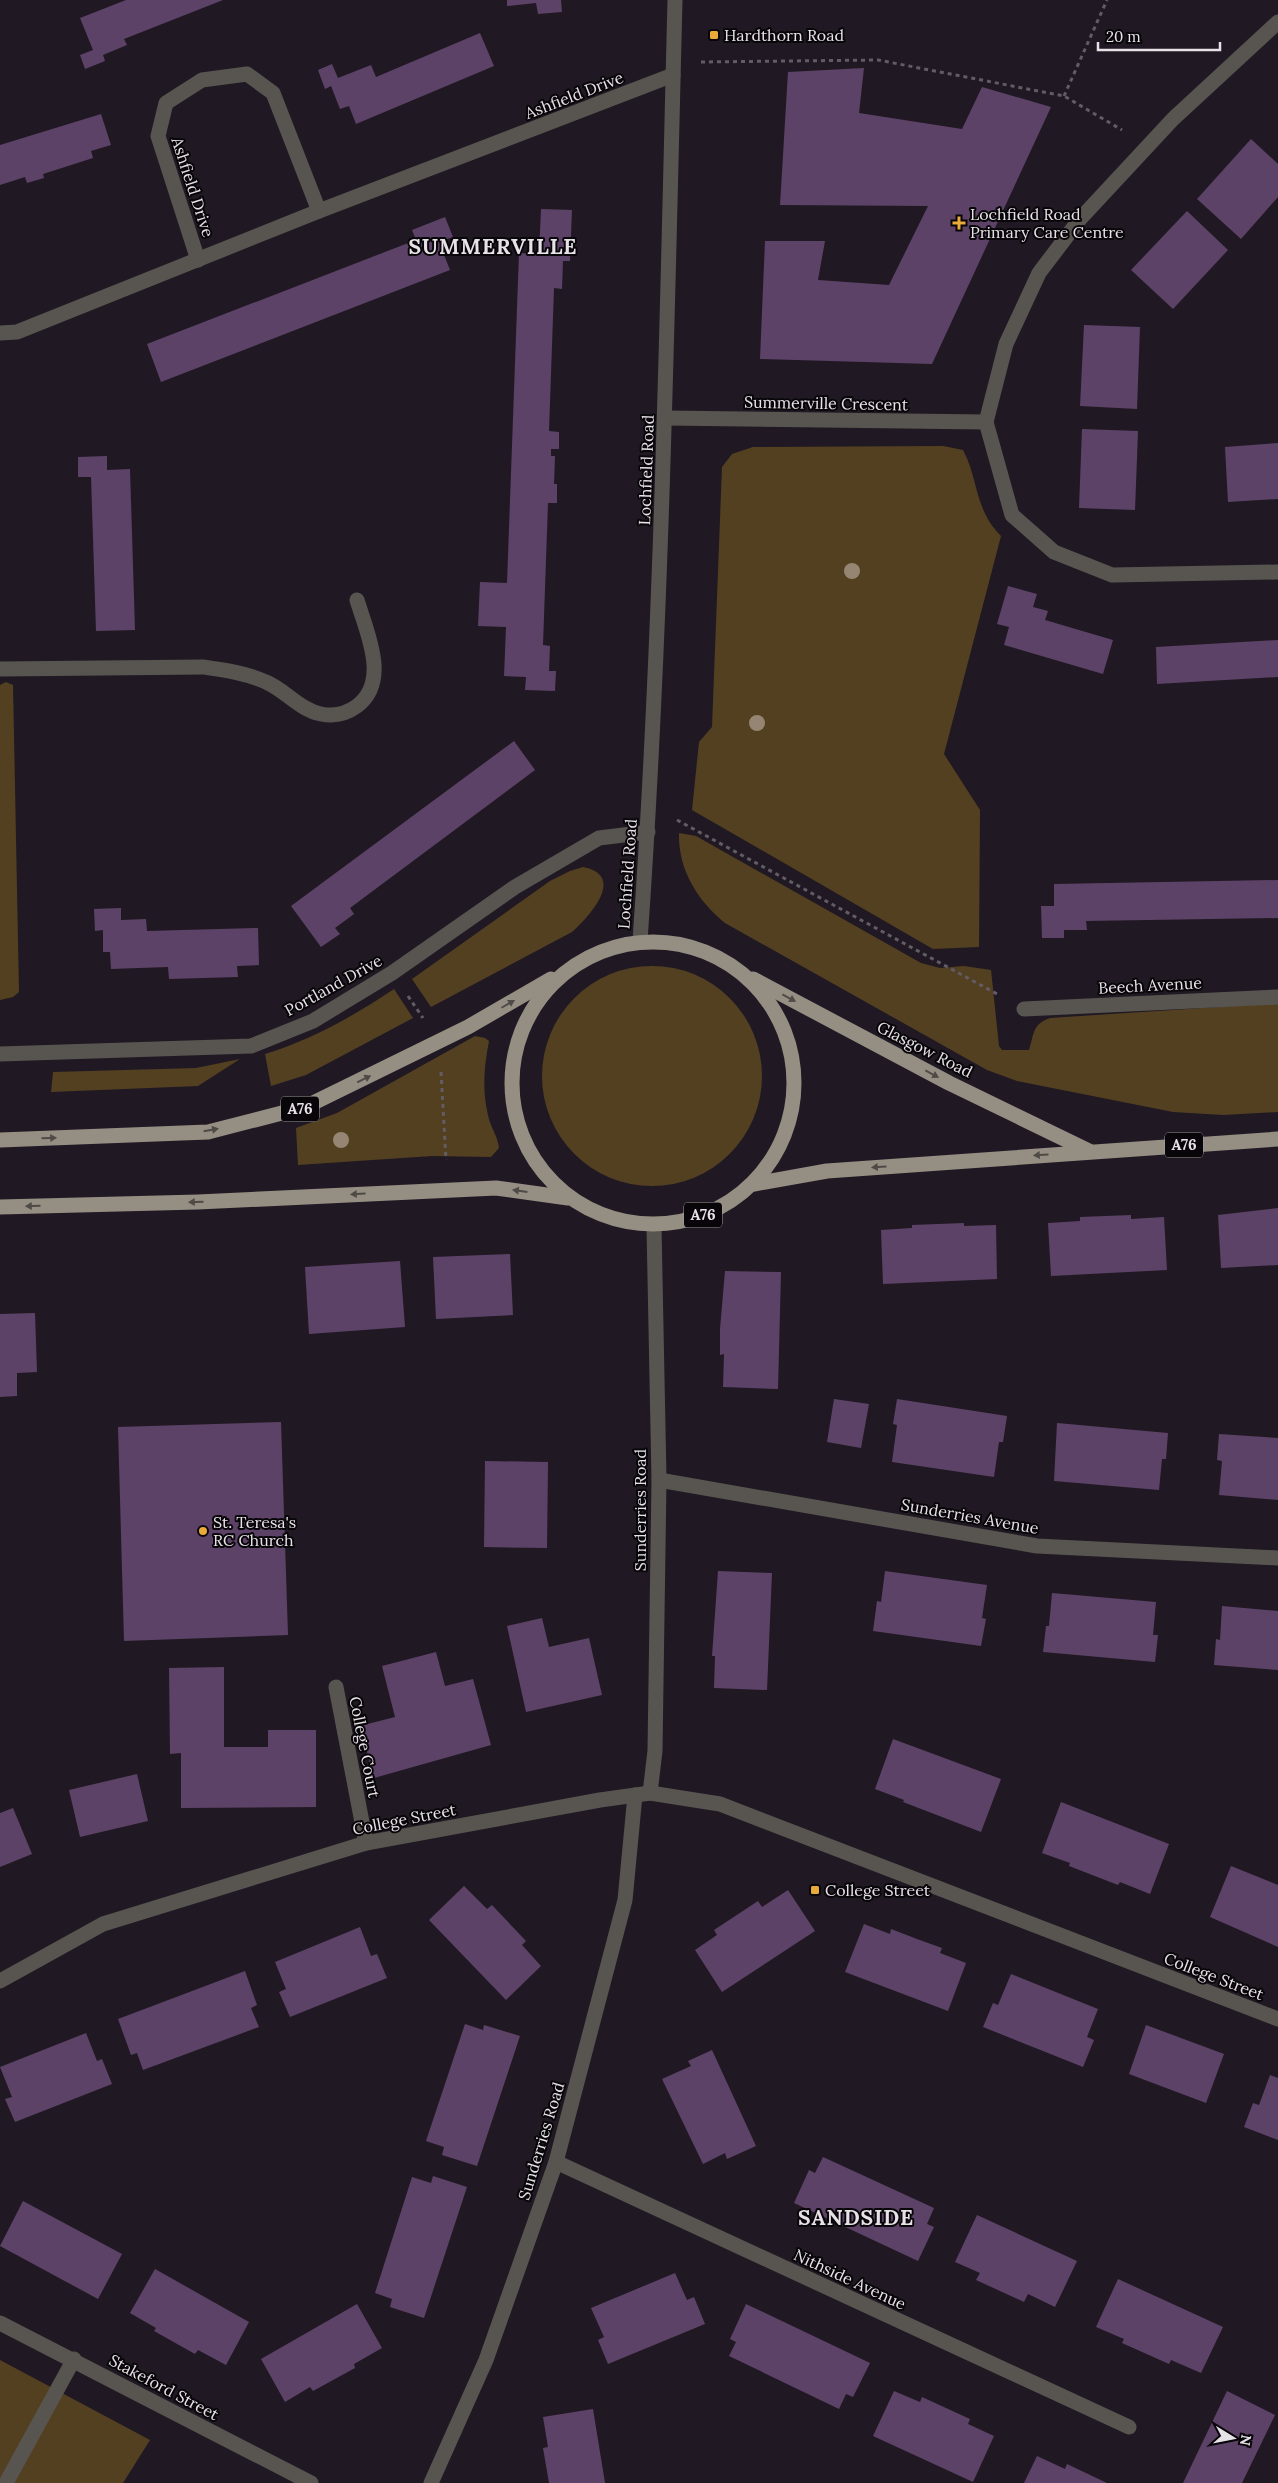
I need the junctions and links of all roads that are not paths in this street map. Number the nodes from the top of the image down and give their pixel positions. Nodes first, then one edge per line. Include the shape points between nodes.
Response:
1 (675, 0) edge
2 (1278, 22) edge
3 (673, 69) junction
4 (319, 211) junction
5 (198, 260) junction
6 (0, 333) edge
7 (665, 418) junction
8 (986, 422) junction
9 (1278, 572) edge
10 (357, 600) dead end
11 (0, 669) edge
12 (648, 832) junction
13 (640, 941) junction
14 (568, 969) junction
15 (746, 975) junction
16 (1278, 997) edge
17 (1024, 1009) road end
18 (0, 1054) edge
19 (1278, 1138) edge
20 (0, 1140) edge
21 (1090, 1151) junction
22 (754, 1184) junction
23 (568, 1198) junction
24 (0, 1207) edge
25 (654, 1226) junction
26 (659, 1480) junction
27 (1278, 1558) edge
28 (336, 1687) dead end
29 (650, 1793) junction
30 (635, 1795) junction
31 (366, 1843) junction
32 (0, 1981) edge
33 (1278, 2019) edge
34 (556, 2162) junction
35 (0, 2323) edge
36 (74, 2359) junction
37 (1129, 2427) dead end
38 (6, 2483) edge
39 (311, 2483) edge
40 (430, 2483) edge

1 - 3 street, Lochfield Road
2 - 8 street via 1173,119 1080,219 1039,273 1006,344
3 - 4 street, Ashfield Drive
3 - 7 street, Lochfield Road
4 - 5 street, Ashfield Drive
4 - 5 street, Ashfield Drive via 273,93 247,74 202,80 166,103 158,136
5 - 6 street, Ashfield Drive via 17,332
7 - 8 street, Summerville Crescent
7 - 12 street, Lochfield Road
8 - 9 street via 1012,515 1054,552 1112,575
10 - 11 street via 373,652 375,677 367,698 339,716 306,708 266,682 232,671 203,667
12 - 13 street, Lochfield Road
12 - 18 street, Portland Drive via 599,838 515,887 392,973 312,1021 251,1046
13 - 14 main road, A76 via 602,950
13 - 15 main road, A76 via 678,943 714,954
20 -> 14 main road, A76 via 208,1132 305,1108 468,1028
14 - 23 main road, A76 via 538,1000 518,1040 511,1084 518,1127 538,1167
15 -> 21 main road, Glasgow Road / A76 via 949,1082
15 - 22 main road, A76 via 776,1011 792,1054 794,1101 780,1146
16 - 17 street, Beech Avenue
19 - 21 main road, A76
21 -> 22 main road, A76 via 827,1171
22 - 25 main road, A76 via 724,1206 690,1221
23 -> 24 main road, A76 via 496,1188 198,1202
23 - 25 main road, A76 via 609,1219
25 - 26 street, Sunderries Road
26 - 27 street, Sunderries Avenue via 1036,1546
26 - 29 street, Sunderries Road via 655,1751
28 - 31 street, College Court
29 - 30 street, College Street
29 - 33 street, College Street via 720,1804
30 - 31 street, College Street
30 - 34 street, Sunderries Road via 624,1900
31 - 32 street, College Street via 103,1924
34 - 37 street, Nithside Avenue
34 - 40 street, Sunderries Road via 486,2360
35 - 36 street, Stakeford Street
36 - 38 street
36 - 39 street, Stakeford Street

